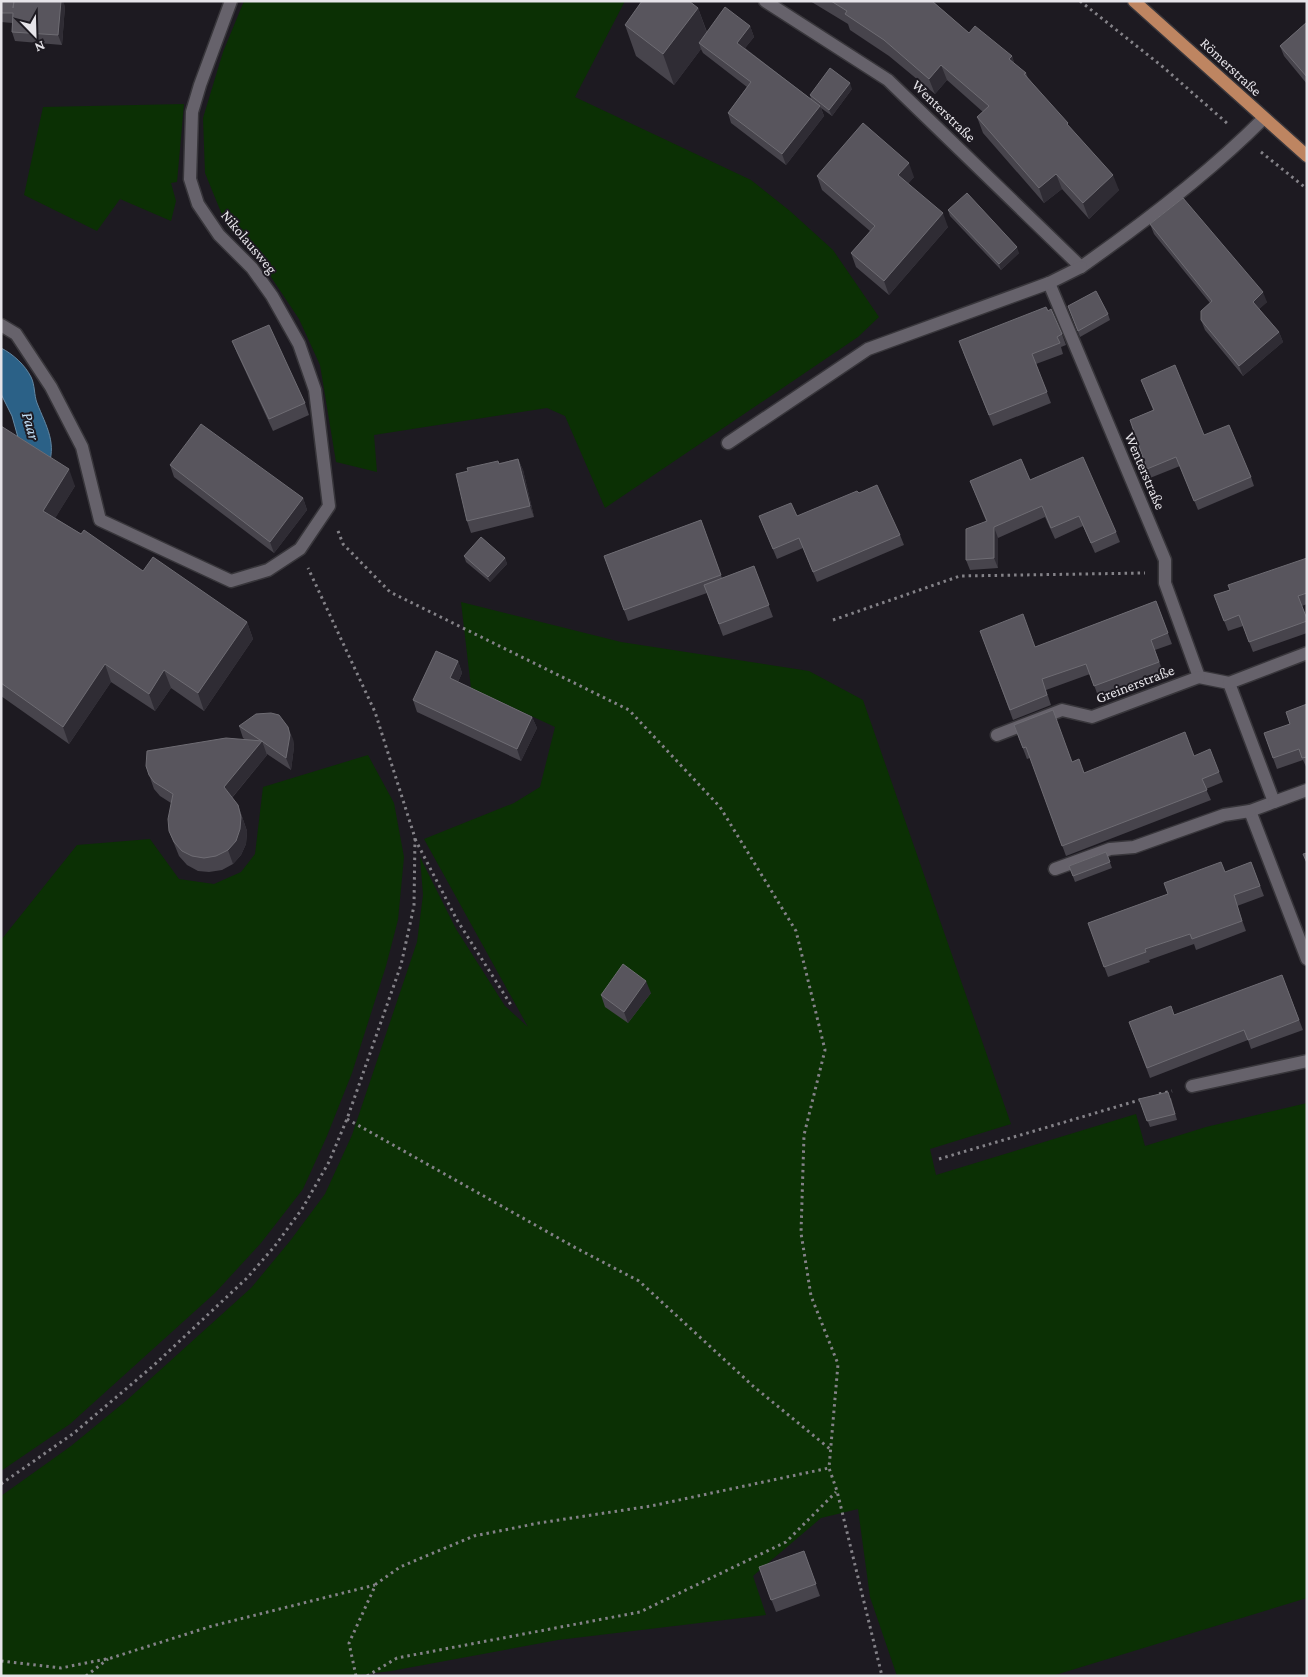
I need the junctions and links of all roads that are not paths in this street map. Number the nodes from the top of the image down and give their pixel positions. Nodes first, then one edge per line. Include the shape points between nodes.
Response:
1 (231, 1) edge
2 (765, 1) edge
3 (1134, 1) edge
4 (1263, 119) junction
5 (1307, 156) edge
6 (1082, 267) junction
7 (1048, 284) junction
8 (1, 324) edge
9 (728, 443) dead end
10 (1166, 566) joint
11 (1307, 653) edge
12 (1199, 677) junction
13 (1229, 683) junction
14 (997, 735) dead end
15 (1307, 790) edge
16 (1274, 802) junction
17 (1250, 811) junction
18 (1055, 869) dead end
19 (1307, 959) edge
20 (1307, 1061) edge
21 (1192, 1086) road end

1 - 8 street, Nikolausweg via 192,112 190,179 198,204 219,235 252,268 272,296 299,344 315,390 329,506 300,549 268,570 231,580 100,520 82,447 46,380 16,334
2 - 6 street, Wenterstraße via 888,80
3 - 4 main road, Römerstraße
4 - 5 main road, Römerstraße
4 - 6 street via 1244,139 1133,231
6 - 7 street
7 - 9 street via 868,349
7 - 10 street, Wenterstraße
10 - 12 street, Greinerstraße via 1166,583
11 - 13 street
12 - 13 street, Greinerstraße
12 - 14 street, Greinerstraße via 1092,717 1062,710
13 - 16 street
15 - 16 street
16 - 17 street
17 - 18 street via 1224,814 1134,847 1110,849
17 - 19 street
20 - 21 street

